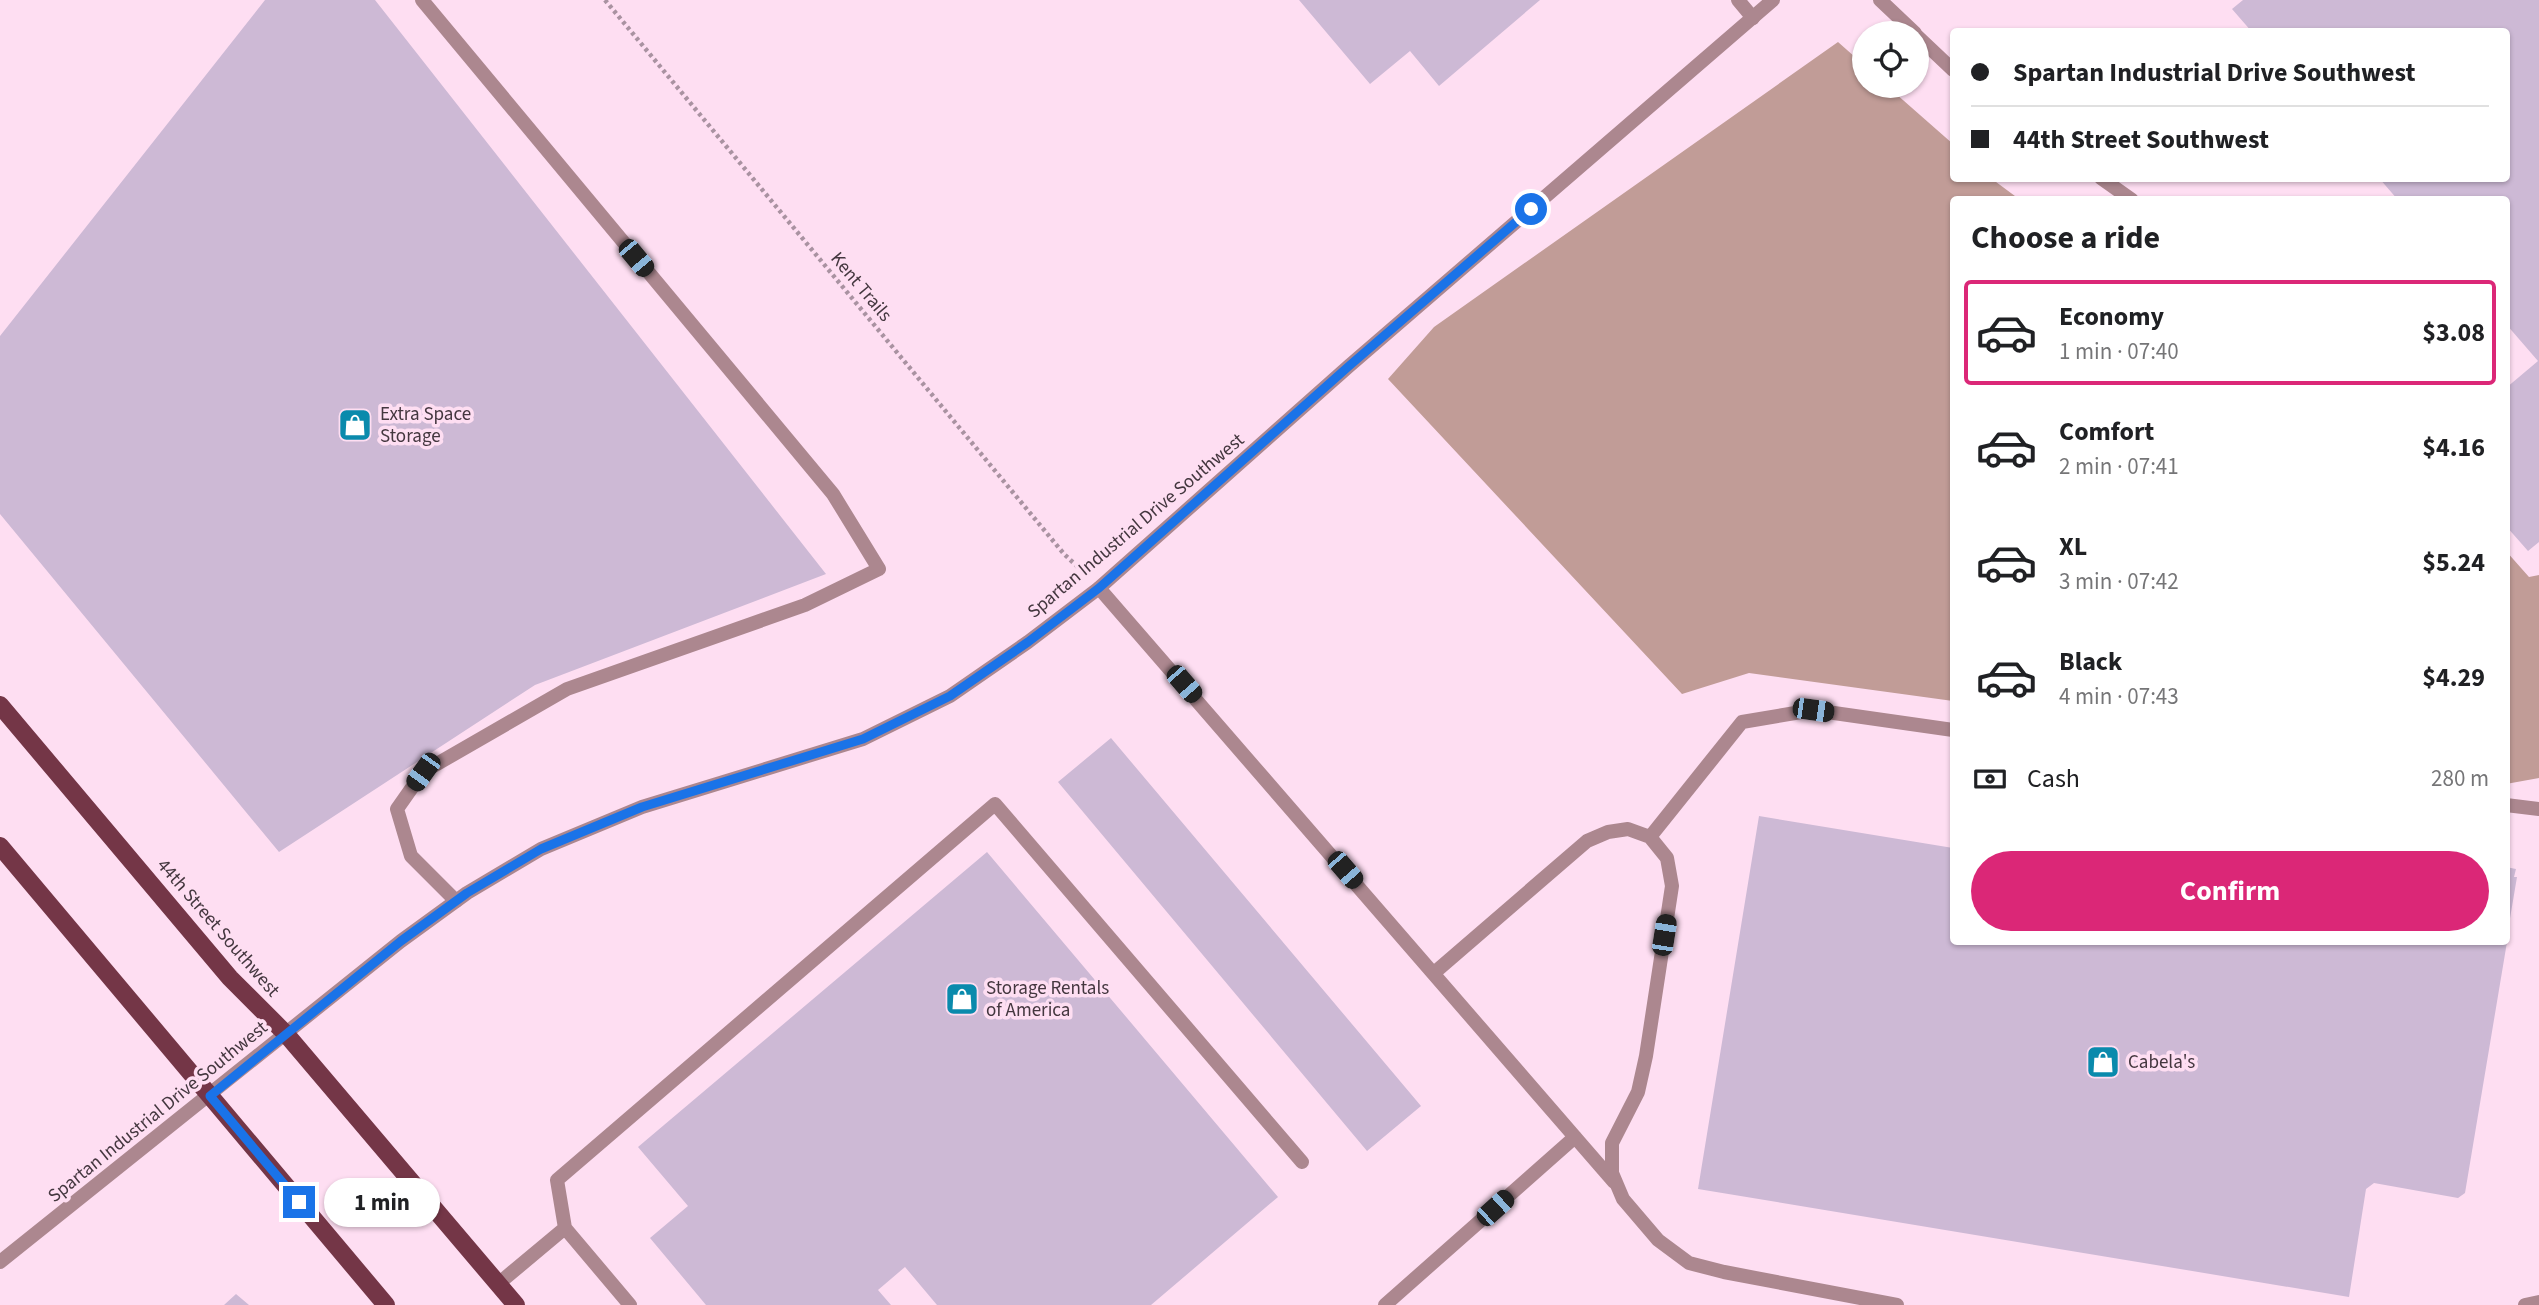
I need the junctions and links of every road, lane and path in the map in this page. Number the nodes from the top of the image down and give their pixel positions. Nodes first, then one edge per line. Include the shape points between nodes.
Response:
1 (422, 0) edge
2 (605, 0) edge
3 (1738, 0) edge
4 (1773, 0) edge
5 (1880, 0) edge
6 (1753, 18) junction
7 (1902, 21) edge
8 (1929, 47) edge
9 (1950, 67) edge
10 (2107, 182) edge
11 (2126, 196) edge
12 (1099, 588) junction
13 (0, 705) edge
14 (1950, 730) edge
15 (2510, 805) edge
16 (2539, 809) edge
17 (1650, 837) junction
18 (0, 846) edge
19 (456, 901) junction
20 (1434, 973) junction
21 (286, 1034) junction
22 (210, 1096) junction
23 (1575, 1137) junction
24 (1302, 1162) dead end
25 (1618, 1187) junction
26 (565, 1228) junction
27 (0, 1262) edge
28 (498, 1284) junction
29 (2539, 1302) edge
30 (386, 1305) edge
31 (516, 1305) edge
32 (630, 1305) edge
33 (1385, 1305) edge
34 (1897, 1305) edge
35 (2525, 1305) edge

1 - 19 street via 832,495 879,569 805,605 567,689 423,772 397,808 411,856
2 - 12 path, Kent Trails via 1064,554
3 - 6 street
4 - 6 street, Spartan Industrial Drive Southwest
5 - 7 street
6 - 12 street, Spartan Industrial Drive Southwest
8 - 9 street
10 - 11 street
12 - 19 street, Spartan Industrial Drive Southwest via 950,696 863,739 642,807 541,849
12 - 20 street
13 - 21 main road, 44th Street Southwest via 230,978
14 - 17 street via 1813,710 1742,722
15 - 16 street
17 - 20 street via 1628,829 1587,841
17 - 25 street via 1667,858 1672,886 1638,1092 1612,1143 1612,1173
18 - 22 main road
19 - 21 street, Spartan Industrial Drive Southwest
20 - 23 street
21 - 22 street, Spartan Industrial Drive Southwest
21 - 28 main road, 44th Street Southwest
22 - 27 street, Spartan Industrial Drive Southwest
22 - 30 main road
23 - 25 street
23 - 33 street
24 - 26 street via 995,804 557,1180
25 - 34 street via 1658,1240 1689,1264
26 - 28 street
26 - 32 street
28 - 31 main road, 44th Street Southwest
29 - 35 street

